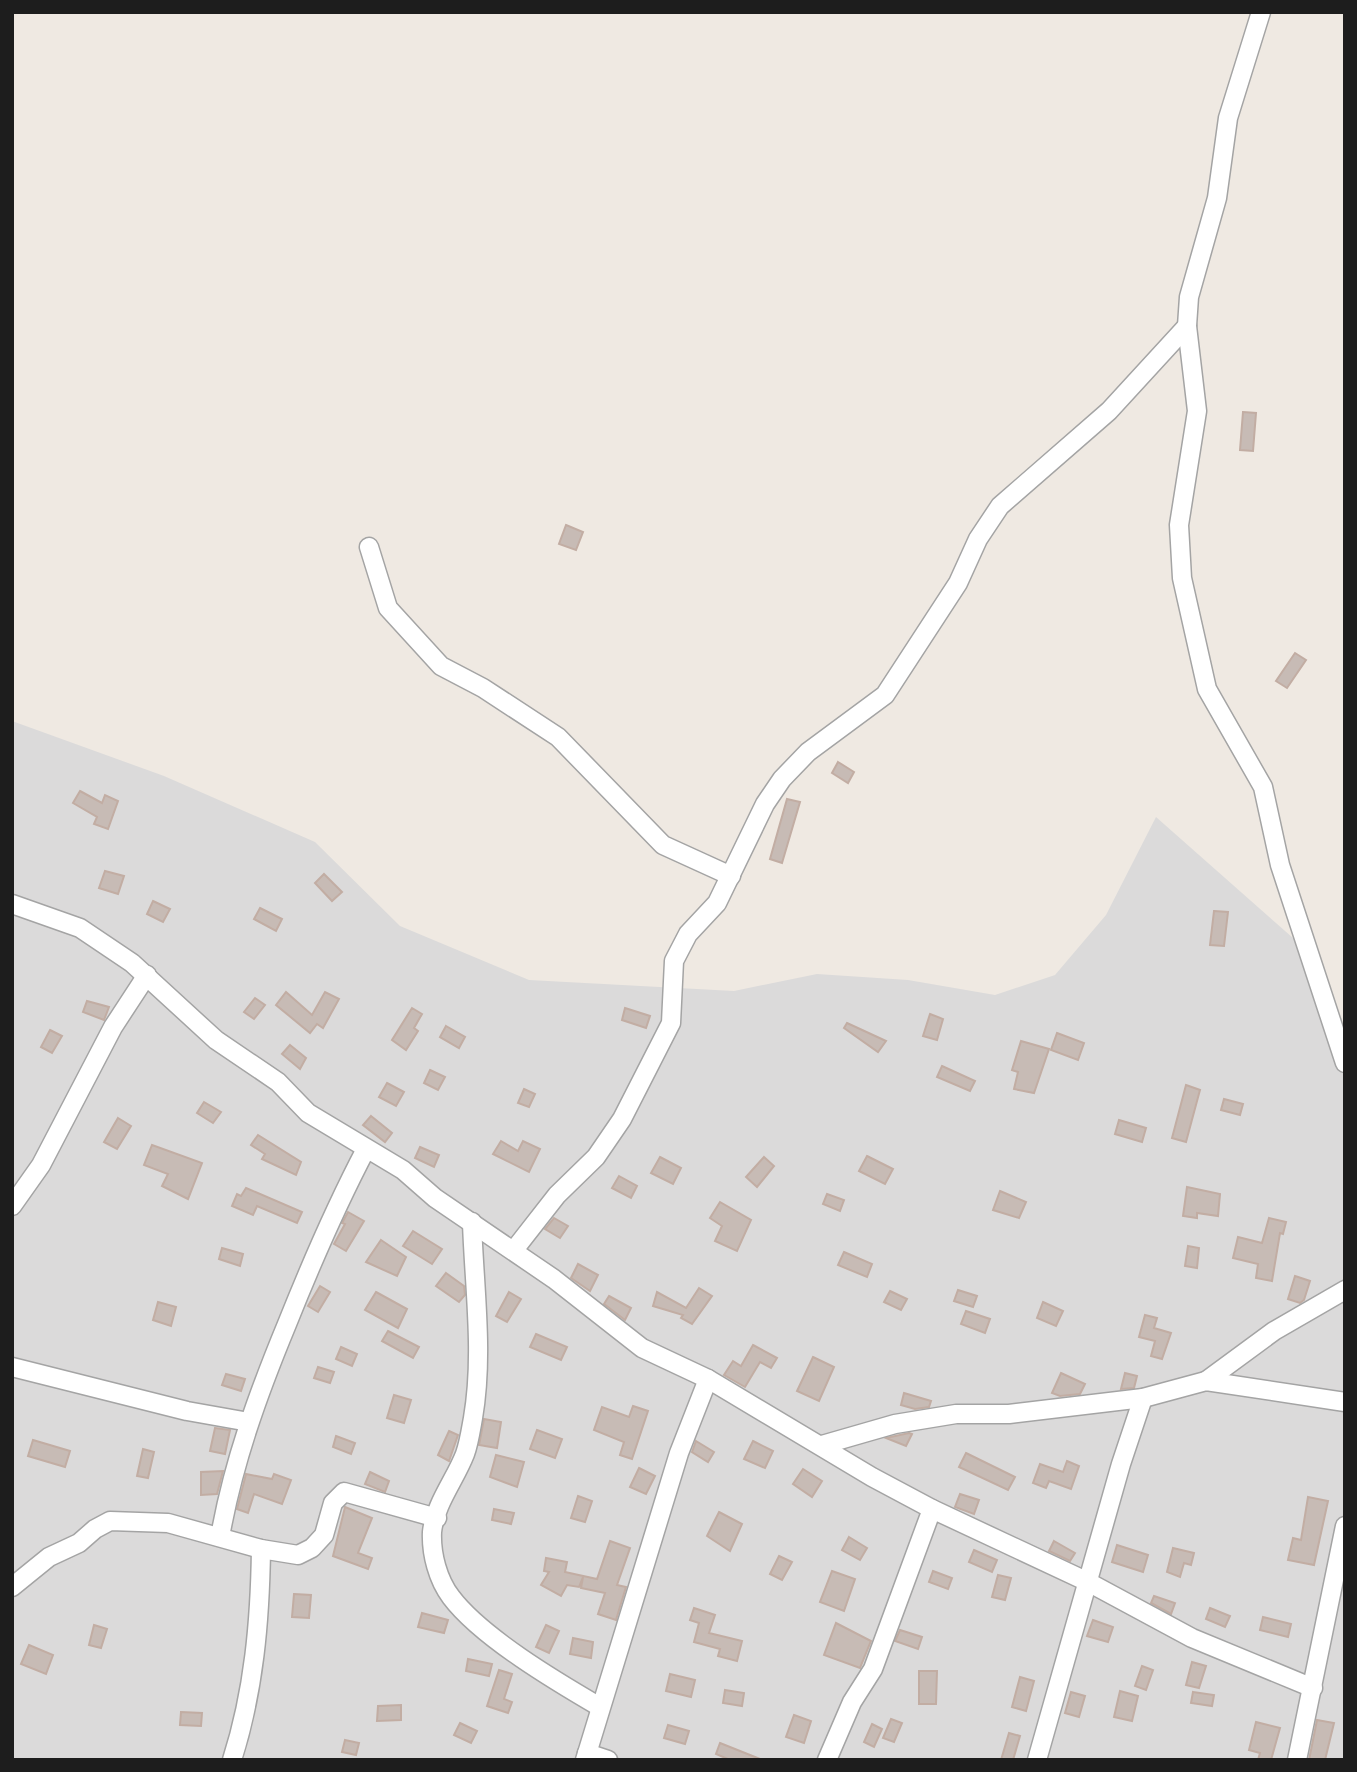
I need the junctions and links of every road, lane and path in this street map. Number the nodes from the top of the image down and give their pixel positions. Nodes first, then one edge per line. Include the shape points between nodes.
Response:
1 (1261, 12) edge
2 (1187, 326) junction
3 (369, 547) dead end
4 (731, 876) junction
5 (12, 904) edge
6 (147, 975) junction
7 (1345, 1063) edge
8 (366, 1149) junction
9 (12, 1206) edge
10 (472, 1222) junction
11 (514, 1250) junction
12 (1345, 1290) edge
13 (12, 1367) edge
14 (708, 1378) junction
15 (1206, 1381) junction
16 (1143, 1398) junction
17 (1345, 1402) edge
18 (249, 1422) junction
19 (822, 1445) junction
20 (932, 1509) junction
21 (437, 1518) junction
22 (1344, 1535) edge
23 (220, 1537) junction
24 (261, 1549) junction
25 (1088, 1582) junction
26 (12, 1587) edge
27 (1313, 1688) junction
28 (600, 1707) junction
29 (586, 1756) edge
30 (232, 1760) edge
31 (607, 1760) edge
32 (827, 1760) edge
33 (1037, 1760) edge
34 (1297, 1760) edge

1 - 2 street via 1228,118 1217,198 1189,297
2 - 4 street via 1109,411 1000,506 901,675 885,695 808,752 782,779
2 - 7 street via 1197,411 1179,525 1182,578 1207,689 1263,787 1284,878
3 - 4 street via 388,608 441,666 558,737 663,845
4 - 11 street via 674,961 671,1023 622,1119 596,1157 557,1195
5 - 6 street via 80,928
6 - 8 street via 216,1040 278,1082 308,1113
6 - 9 street via 113,1027 41,1165
8 - 10 street via 403,1170
8 - 18 street via 333,1212
10 - 11 street
10 - 21 street via 477,1359 473,1416 465,1454
11 - 14 street via 642,1348
12 - 15 street via 1274,1331
13 - 18 street
14 - 19 street
14 - 28 street via 679,1452
15 - 16 street
15 - 17 street
16 - 19 street via 1009,1414 956,1414 895,1424
16 - 25 street
18 - 23 street via 233,1471
19 - 20 street
20 - 25 street
20 - 32 street via 873,1669 852,1702
21 - 24 street via 344,1492 333,1503 324,1535 312,1548 298,1555
21 - 28 street via 432,1531 434,1563 451,1597 480,1626 547,1676
22 - 27 street
23 - 24 street
23 - 26 street via 167,1523 110,1521 49,1557
24 - 30 street via 252,1680
25 - 27 street via 1192,1638
25 - 33 street
27 - 34 street
28 - 29 street
29 - 31 street

